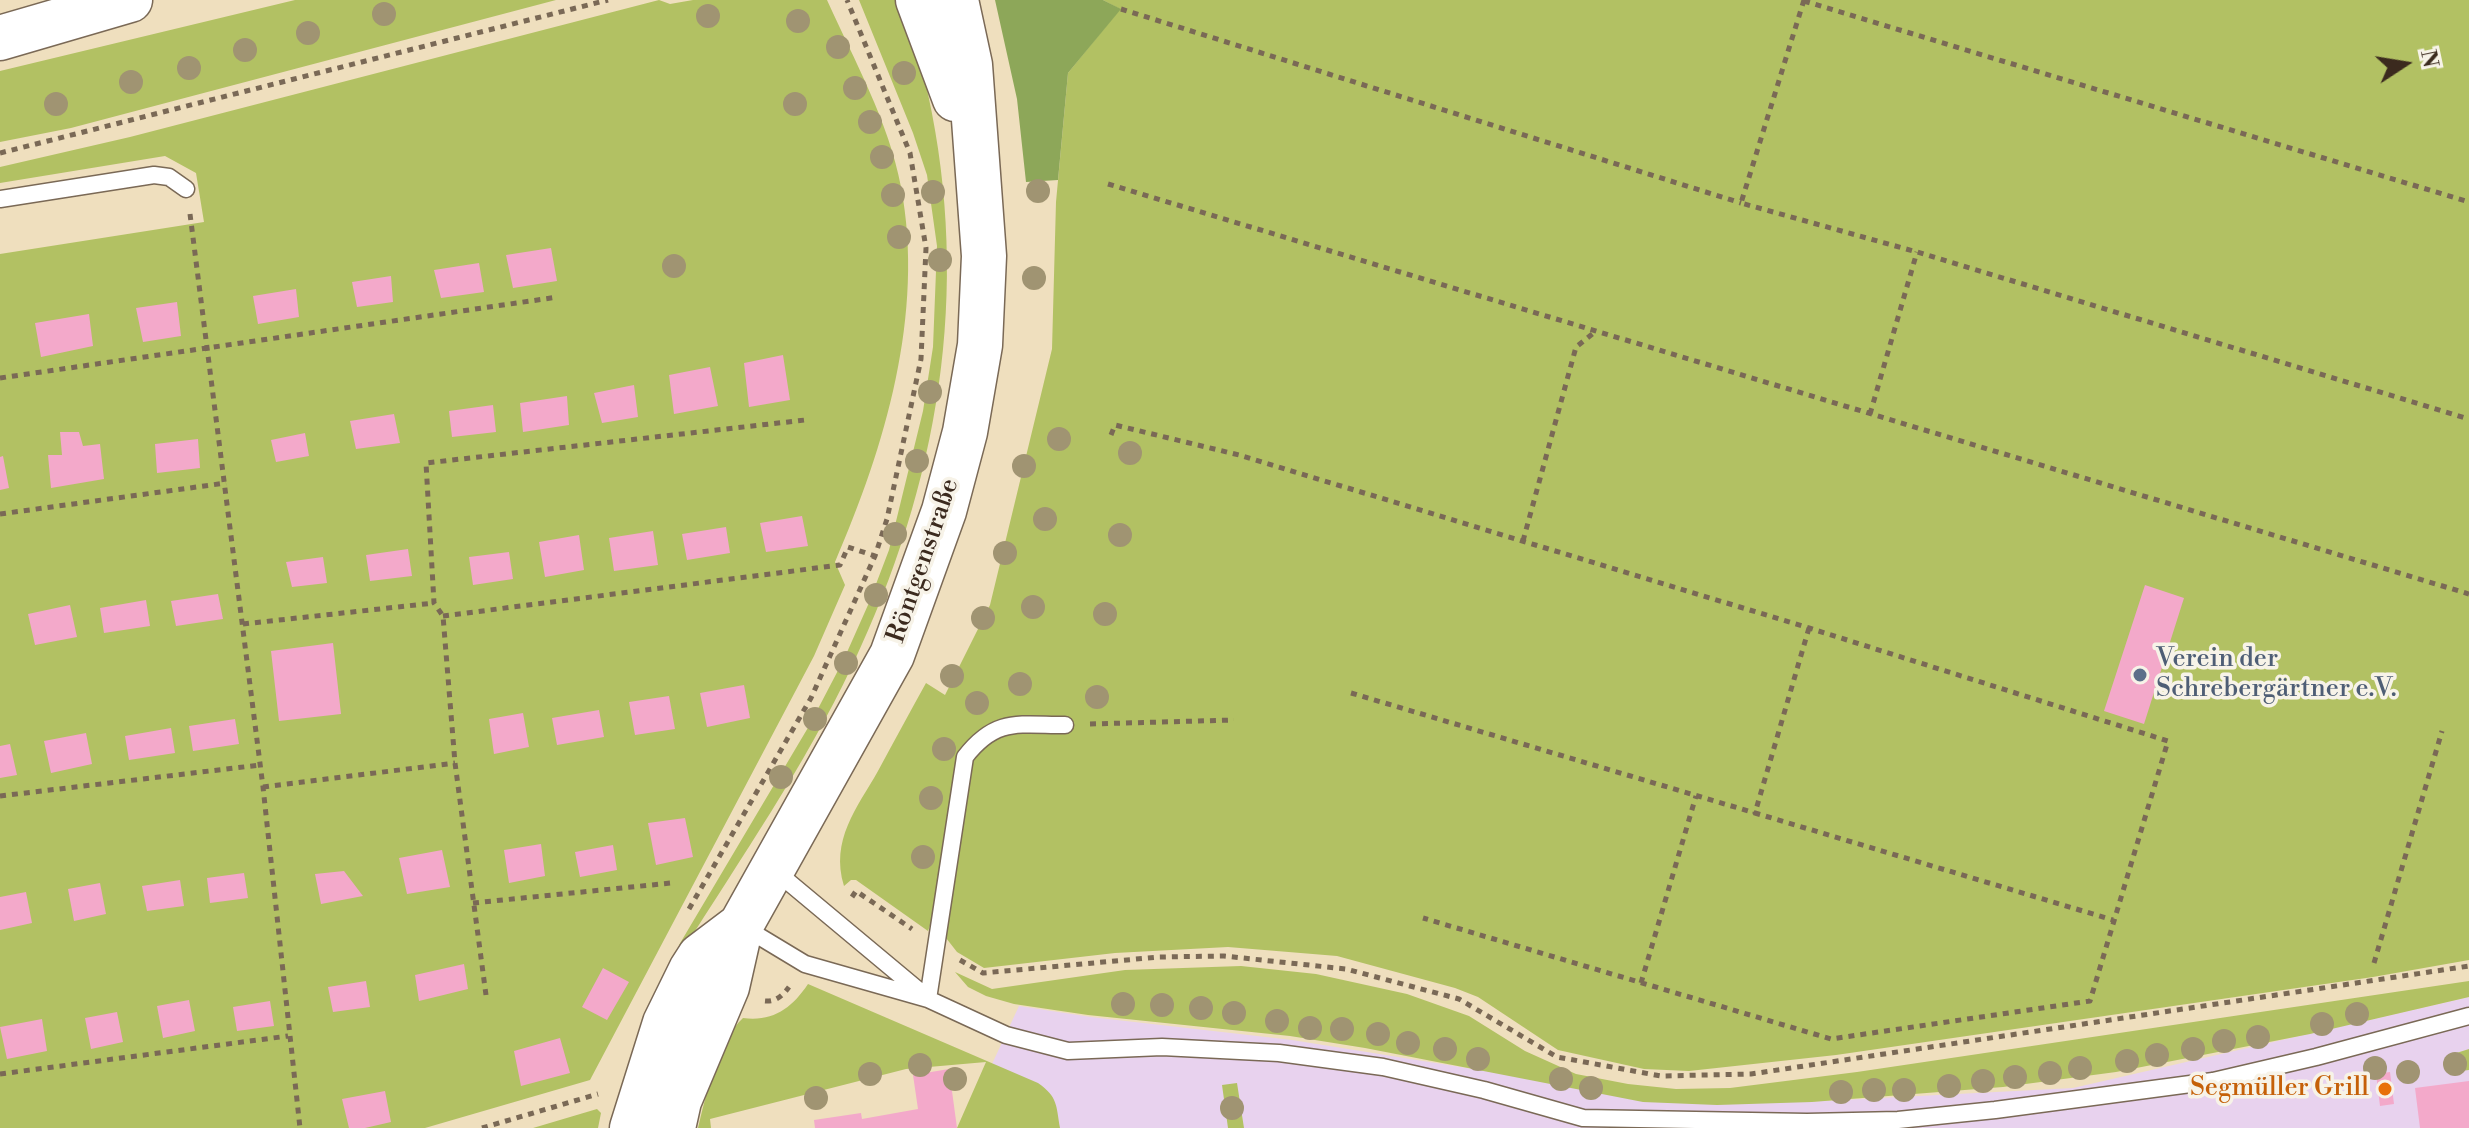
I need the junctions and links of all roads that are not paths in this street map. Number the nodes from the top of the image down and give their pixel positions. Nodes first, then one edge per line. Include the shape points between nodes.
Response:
1 (130, 0) edge
2 (918, 0) edge
3 (956, 0) edge
4 (0, 38) edge
5 (978, 161) junction
6 (186, 189) road end
7 (0, 199) edge
8 (1065, 725) road end
9 (773, 869) junction
10 (741, 925) junction
11 (928, 999) junction
12 (2469, 1016) edge
13 (632, 1128) edge
14 (673, 1128) edge

1 - 4 street
2 - 5 street, Röntgenstraße
3 - 5 street, Röntgenstraße via 970,65
5 - 9 street, Röntgenstraße via 984,256 980,345 944,511 892,655
6 - 7 lane via 169,177 154,175
8 - 11 lane via 1005,725 980,738 965,757
9 - 10 street, Röntgenstraße
9 - 11 lane
10 - 11 lane via 805,964
10 - 13 street, Röntgenstraße via 700,956 691,970 665,1023
10 - 14 street, Röntgenstraße via 727,987 679,1101
11 - 12 lane via 1006,1035 1068,1051 1162,1047 1279,1053 1383,1067 1583,1118 1701,1122 1898,1120 2115,1095 2213,1081

